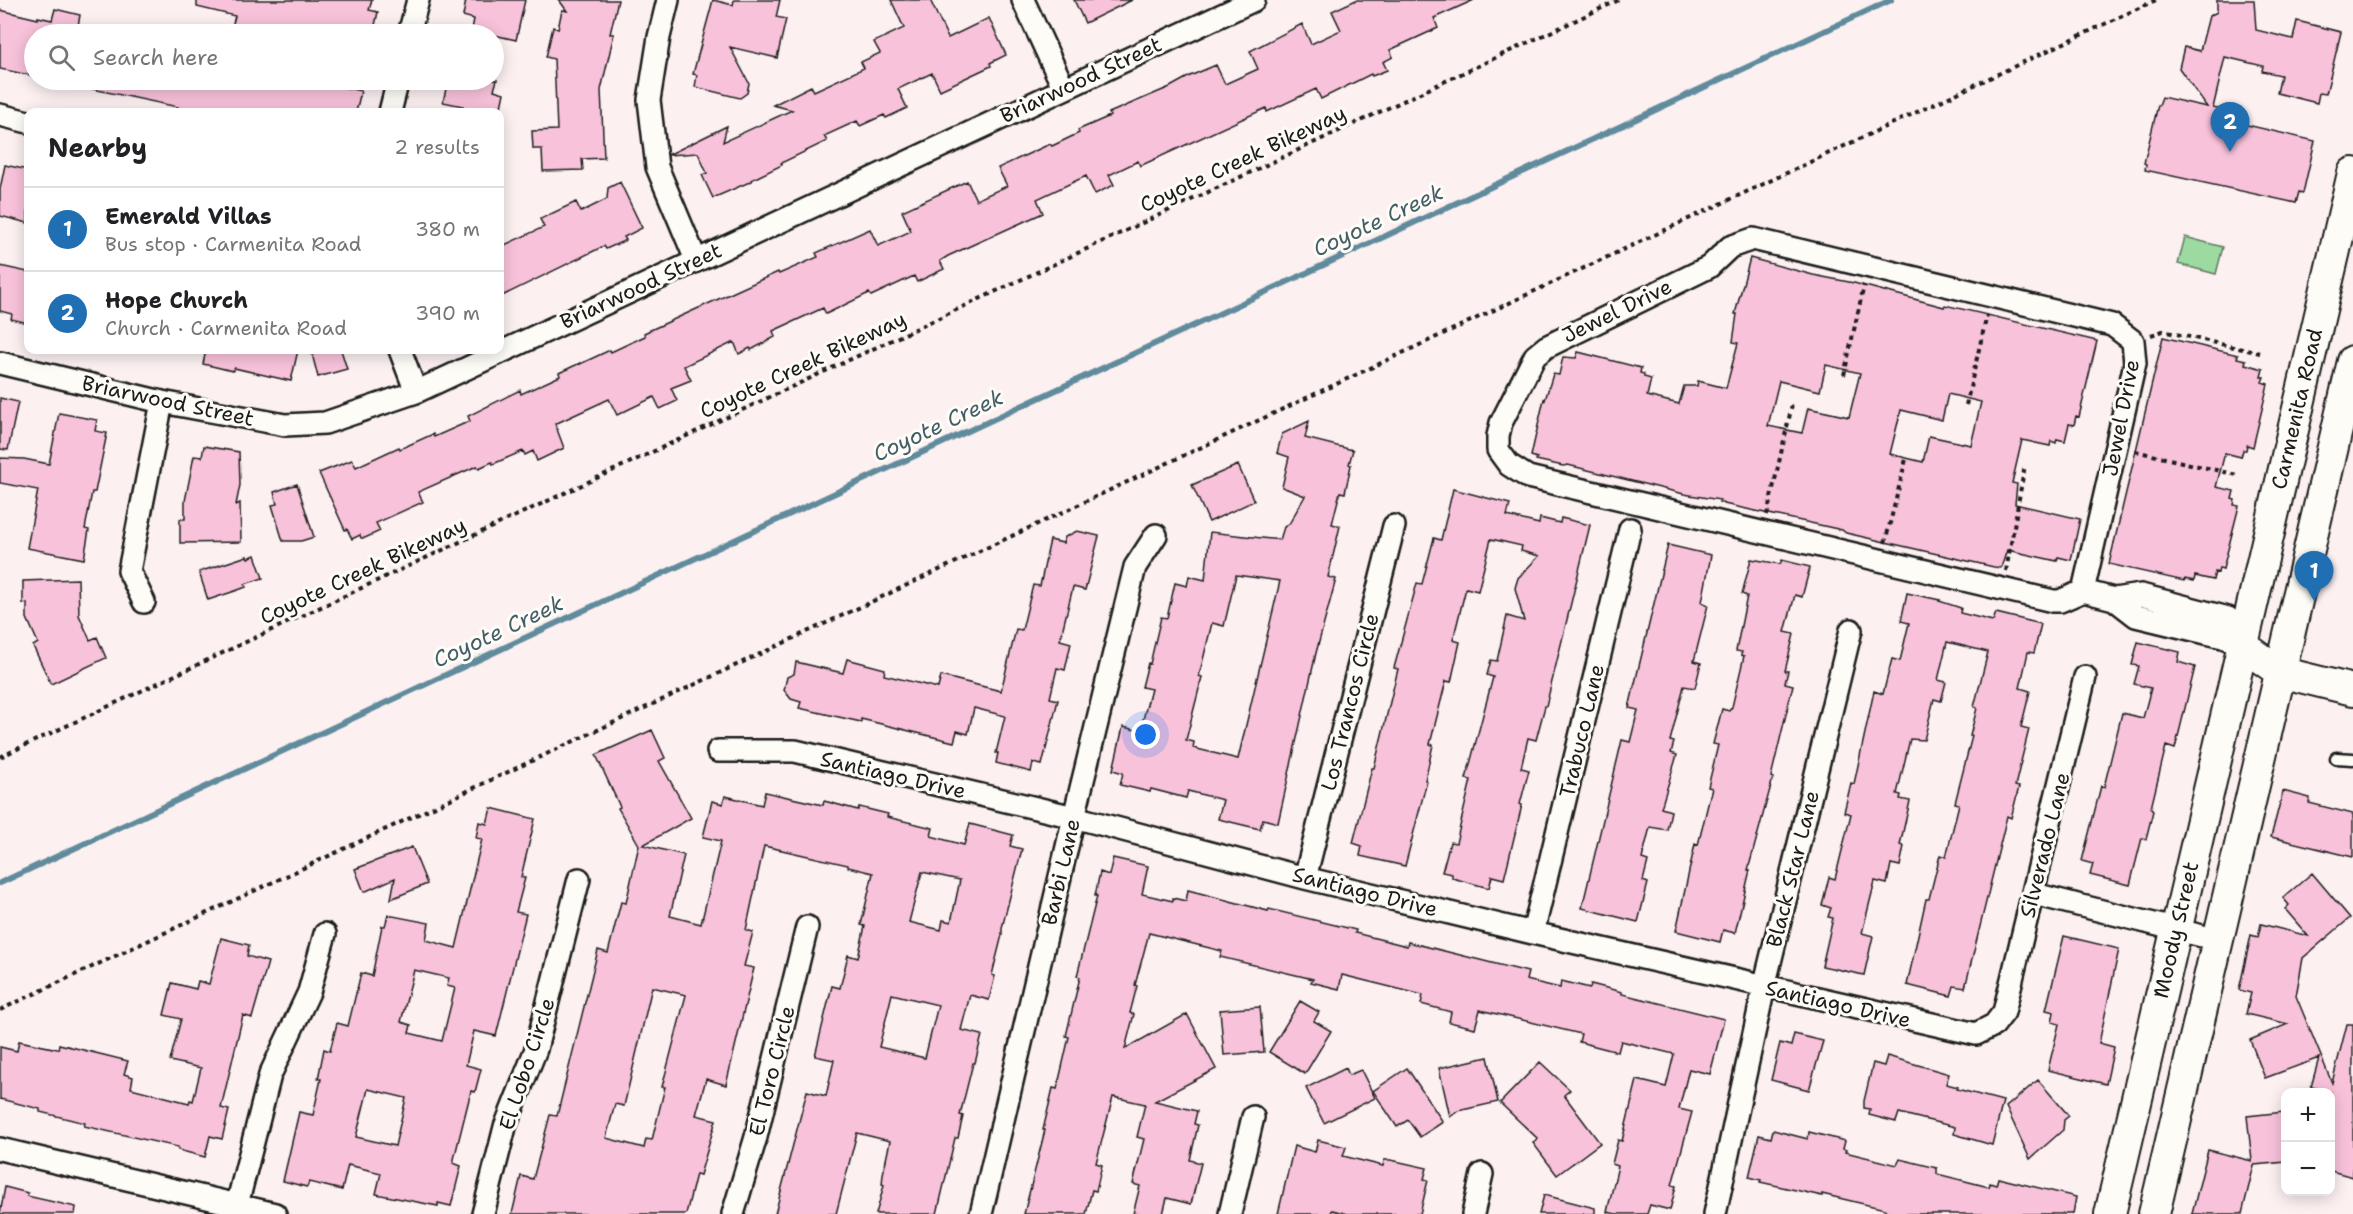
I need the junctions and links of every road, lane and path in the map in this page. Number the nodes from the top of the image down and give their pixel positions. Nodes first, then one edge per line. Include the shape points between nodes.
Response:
1 (418, 0) edge
2 (668, 0) edge
3 (1023, 0) edge
4 (1254, 0) edge
5 (1619, 0) edge
6 (2156, 0) edge
7 (412, 24) edge
8 (1064, 89) junction
9 (396, 90) edge
10 (391, 108) edge
11 (0, 115) edge
12 (24, 121) edge
13 (2353, 173) edge
14 (696, 260) junction
15 (1868, 265) junction
16 (1992, 295) junction
17 (2133, 341) junction
18 (504, 351) edge
19 (2260, 353) dead end
20 (402, 354) edge
21 (497, 354) edge
22 (2353, 361) edge
23 (0, 363) edge
24 (1844, 375) dead end
25 (416, 392) junction
26 (162, 402) junction
27 (1792, 405) dead end
28 (1966, 405) dead end
29 (2117, 446) junction
30 (1906, 459) dead end
31 (2025, 465) dead end
32 (2237, 475) dead end
33 (1394, 526) dead end
34 (1630, 529) dead end
35 (1763, 533) junction
36 (1156, 535) dead end
37 (1880, 561) junction
38 (2003, 590) junction
39 (2083, 591) junction
40 (144, 602) dead end
41 (1851, 630) dead end
42 (2242, 645) junction
43 (2280, 672) junction
44 (2085, 677) dead end
45 (2353, 690) edge
46 (718, 751) dead end
47 (0, 757) edge
48 (2336, 758) dead end
49 (2353, 759) edge
50 (1074, 817) junction
51 (1305, 878) junction
52 (579, 879) dead end
53 (2034, 894) junction
54 (807, 927) dead end
55 (2176, 930) junction
56 (325, 933) dead end
57 (1533, 933) junction
58 (2218, 940) junction
59 (1764, 987) junction
60 (0, 1010) edge
61 (2004, 1012) joint
62 (1253, 1117) dead end
63 (0, 1149) edge
64 (1482, 1174) dead end
65 (237, 1205) junction
66 (275, 1214) edge
67 (483, 1214) edge
68 (733, 1214) edge
69 (981, 1214) edge
70 (1230, 1214) edge
71 (1473, 1214) edge
72 (1715, 1214) edge
73 (2110, 1214) edge
74 (2154, 1214) edge

1 - 7 street
2 - 14 street via 649,100 657,167
3 - 8 street
4 - 8 street, Briarwood Street
5 - 47 path, Coyote Creek Bikeway
6 - 60 path
8 - 14 street, Briarwood Street
9 - 10 street
11 - 12 street
13 - 42 main road, Carmenita Road
14 - 18 street, Briarwood Street
15 - 16 street, Jewel Drive
15 - 24 path
15 - 35 street, Jewel Drive via 1753,239 1741,241 1709,267 1546,347 1535,356 1501,423 1498,450 1509,465 1528,477
16 - 17 street, Jewel Drive via 2112,325
16 - 28 path
17 - 19 path via 2163,331
17 - 29 street, Jewel Drive via 2135,363
20 - 25 street
21 - 25 street, Briarwood Street
22 - 43 main road, Carmenita Road
23 - 26 street, Briarwood Street
25 - 26 street, Briarwood Street via 325,423 285,425
26 - 40 street via 129,571
27 - 35 path
29 - 32 path
29 - 39 street, Jewel Drive
30 - 37 path
31 - 38 path
33 - 51 street, Los Trancos Circle
34 - 57 street, Trabuco Lane
35 - 37 street, Jewel Drive
36 - 50 street, Barbi Lane via 1135,567
37 - 38 street, Jewel Drive
38 - 39 street, Jewel Drive via 2056,602
39 - 42 street via 2114,599 2141,595 2228,618
41 - 59 street, Black Star Lane
42 - 43 main road
42 - 55 main road, Moody Street
43 - 45 main road
43 - 58 main road, Moody Street
44 - 53 street, Silverado Lane
46 - 50 street, Santiago Drive via 795,751
48 - 49 lane
50 - 51 street, Santiago Drive
50 - 69 street, Barbi Lane
51 - 57 street, Santiago Drive
52 - 67 street, El Lobo Circle via 536,1049 506,1127
53 - 55 street
53 - 61 street, Silverado Lane
54 - 68 street, El Toro Circle via 756,1137
55 - 58 street
55 - 73 main road, Moody Street
56 - 65 street via 309,992 270,1076
57 - 59 street, Santiago Drive
58 - 74 main road, Moody Street
59 - 61 street, Santiago Drive via 1966,1033 1986,1031
59 - 72 street, Black Star Lane
62 - 70 street
63 - 65 street
64 - 71 street
65 - 66 street

